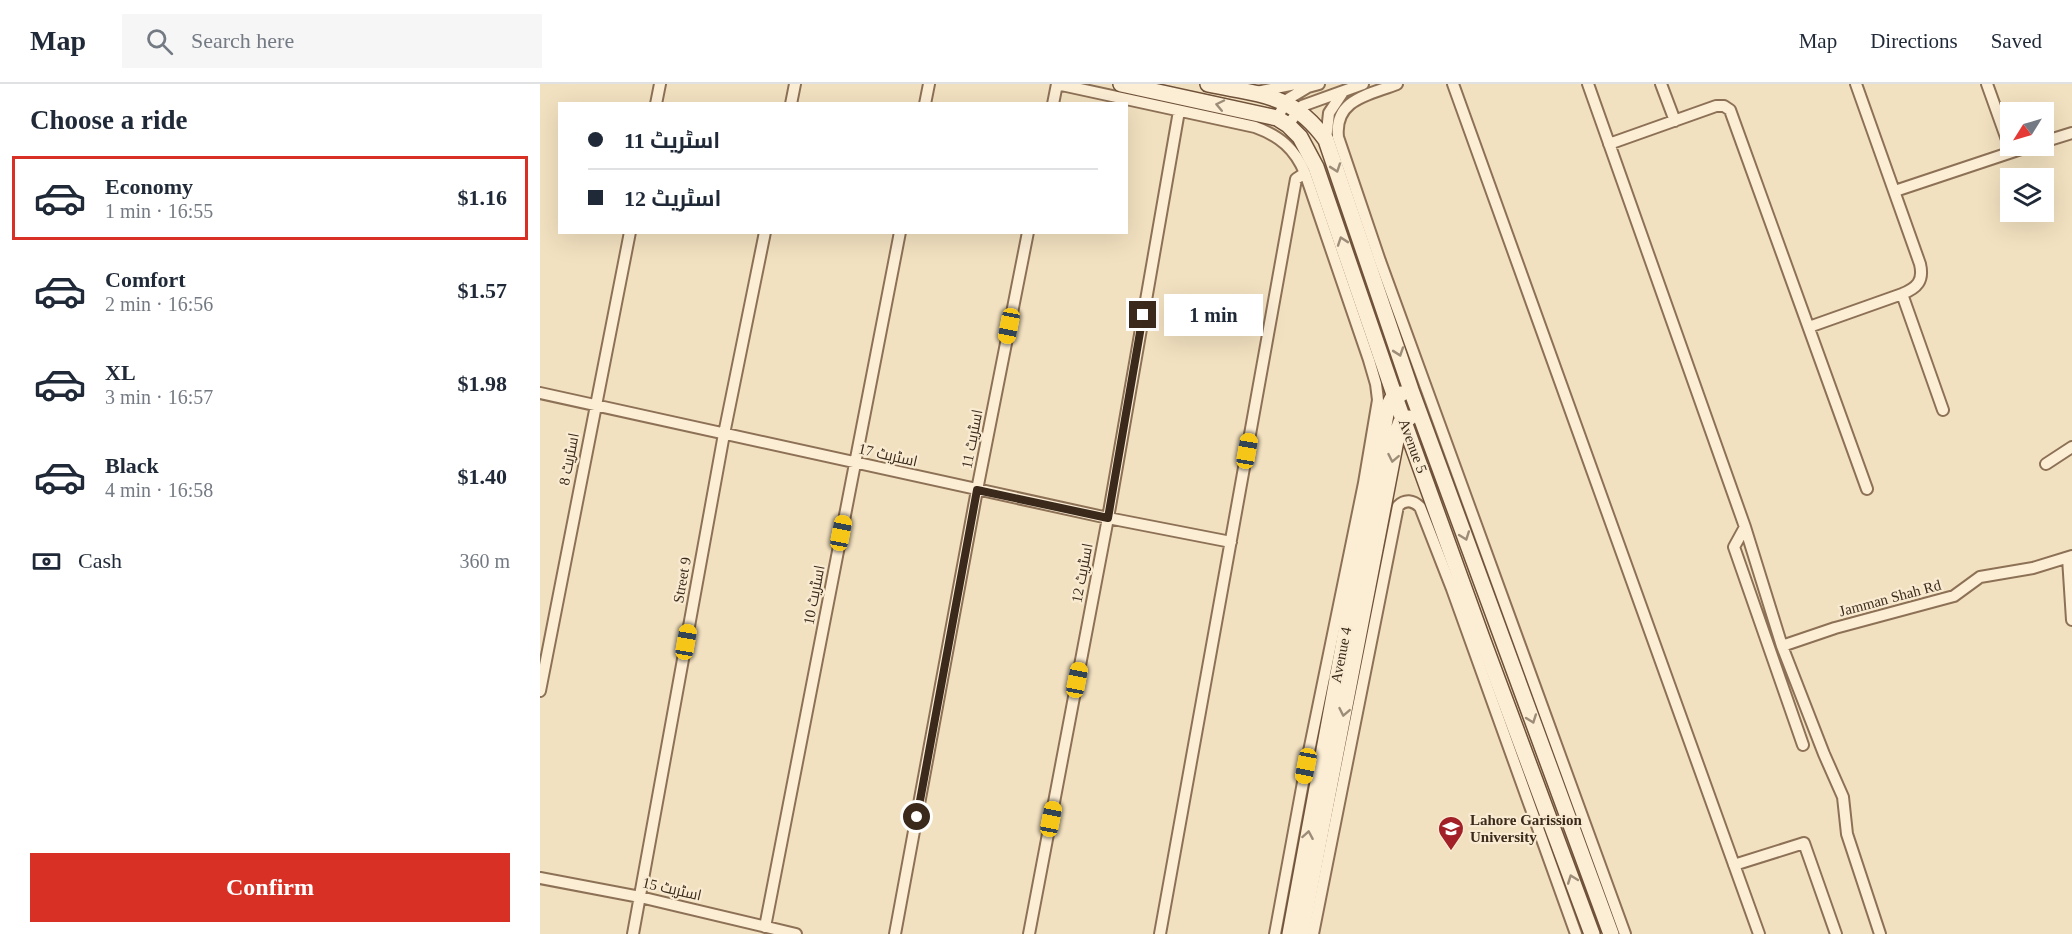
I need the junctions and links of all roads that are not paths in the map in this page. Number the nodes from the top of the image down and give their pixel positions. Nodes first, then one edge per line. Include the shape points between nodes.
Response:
1 (660, 84) edge
2 (795, 84) edge
3 (929, 84) edge
4 (1057, 84) edge
5 (1121, 84) edge
6 (1208, 84) edge
7 (1295, 84) edge
8 (1363, 84) edge
9 (1397, 84) edge
10 (1454, 84) edge
11 (1588, 84) edge
12 (1661, 84) edge
13 (1856, 84) edge
14 (1987, 84) edge
15 (1314, 86) edge
16 (1343, 92) junction
17 (1251, 93) junction
18 (656, 102) edge
19 (791, 102) edge
20 (925, 102) edge
21 (1053, 102) edge
22 (1292, 106) junction
23 (1179, 111) junction
24 (2000, 120) edge
25 (1282, 121) junction
26 (1675, 121) junction
27 (2072, 133) edge
28 (2054, 139) edge
29 (1326, 140) junction
30 (1610, 144) junction
31 (2000, 155) edge
32 (1305, 173) junction
33 (1895, 191) junction
34 (630, 234) edge
35 (765, 234) edge
36 (900, 234) edge
37 (1028, 234) edge
38 (1369, 264) junction
39 (1351, 269) junction
40 (1902, 294) junction
41 (1809, 327) junction
42 (1411, 390) junction
43 (540, 393) edge
44 (1395, 397) junction
45 (595, 406) junction
46 (1943, 410) dead end
47 (1420, 413) junction
48 (1404, 419) junction
49 (724, 434) junction
50 (2072, 447) edge
51 (854, 463) junction
52 (2046, 464) dead end
53 (1867, 489) dead end
54 (977, 490) junction
55 (1108, 518) junction
56 (1744, 527) junction
57 (1231, 542) junction
58 (2070, 557) edge
59 (2072, 620) edge
60 (1782, 646) junction
61 (540, 691) edge
62 (1803, 745) dead end
63 (1734, 865) junction
64 (540, 878) edge
65 (639, 897) junction
66 (765, 927) junction
67 (633, 934) edge
68 (796, 934) edge
69 (895, 934) edge
70 (1029, 934) edge
71 (1160, 934) edge
72 (1275, 934) edge
73 (1290, 934) edge
74 (1301, 934) edge
75 (1313, 934) edge
76 (1576, 934) edge
77 (1592, 934) edge
78 (1611, 934) edge
79 (1625, 934) edge
80 (1759, 934) edge
81 (1836, 934) edge
82 (1880, 934) edge

1 - 18 street
2 - 19 street
3 - 20 street
4 - 21 street
4 - 23 street
25 -> 5 main road
6 - 17 main road, Avenue 5
7 - 15 street, Avenue 5
7 - 17 street, Avenue 5
8 - 16 street
9 - 79 street via 1348,105 1339,118 1338,137
10 - 63 street
11 - 30 street
12 - 26 street
13 - 33 street
14 - 24 street
15 - 22 street via 1297,93
16 - 22 street
16 - 29 street via 1329,113
17 - 22 main road, Avenue 5
22 - 25 street
22 - 29 main road, Avenue 5
23 - 32 street via 1267,131 1287,144
23 - 55 street, اسٹریٹ 12
39 -> 25 main road, Avenue 5 via 1316,167 1300,137
26 - 30 street
26 - 41 street via 1716,106 1730,110
27 - 28 street
29 -> 38 main road, Avenue 5
30 - 56 street
31 - 33 street
32 - 57 street via 1296,179
32 - 72 street via 1369,360 1378,400
33 - 40 street via 1922,272 1917,285
34 - 45 street, اسٹریٹ 8
35 - 49 street, Street 9
36 - 51 street, اسٹریٹ 10
37 - 54 street, اسٹریٹ 11
38 - 39 main road
38 -> 42 main road, Avenue 5
39 - 44 main road, Avenue 5
40 - 41 street
40 - 46 street
41 - 53 street
42 - 44 main road
42 - 47 main road, Avenue 5
43 - 45 street, اسٹریٹ 17
44 - 48 main road, Avenue 5
73 -> 44 main road, Avenue 4 via 1387,409
45 - 49 street, اسٹریٹ 17
45 - 61 street, اسٹریٹ 8
47 - 48 main road
47 -> 78 main road, Avenue 5
48 -> 74 main road, Avenue 4 via 1398,430
77 -> 48 main road, Avenue 5
49 - 51 street, اسٹریٹ 17
49 - 65 street, Street 9
50 - 52 street
51 - 54 street, اسٹریٹ 17
51 - 66 street, اسٹریٹ 10
54 - 55 street, اسٹریٹ 17
54 - 69 street, اسٹریٹ 11
55 - 57 street, اسٹریٹ 17
55 - 70 street, اسٹریٹ 12
56 - 60 street
56 - 62 street via 1734,547
57 - 71 street
58 - 59 street
58 - 60 street, Jamman Shah Rd via 1980,577 1954,596
60 - 82 street via 1843,797 1847,834
63 - 80 street
63 - 81 street via 1804,843
64 - 65 street, اسٹریٹ 15
65 - 66 street, اسٹریٹ 15
65 - 67 street, Street 9
66 - 68 street, اسٹریٹ 15
75 - 76 street via 1398,506 1411,501 1420,507 1452,589

